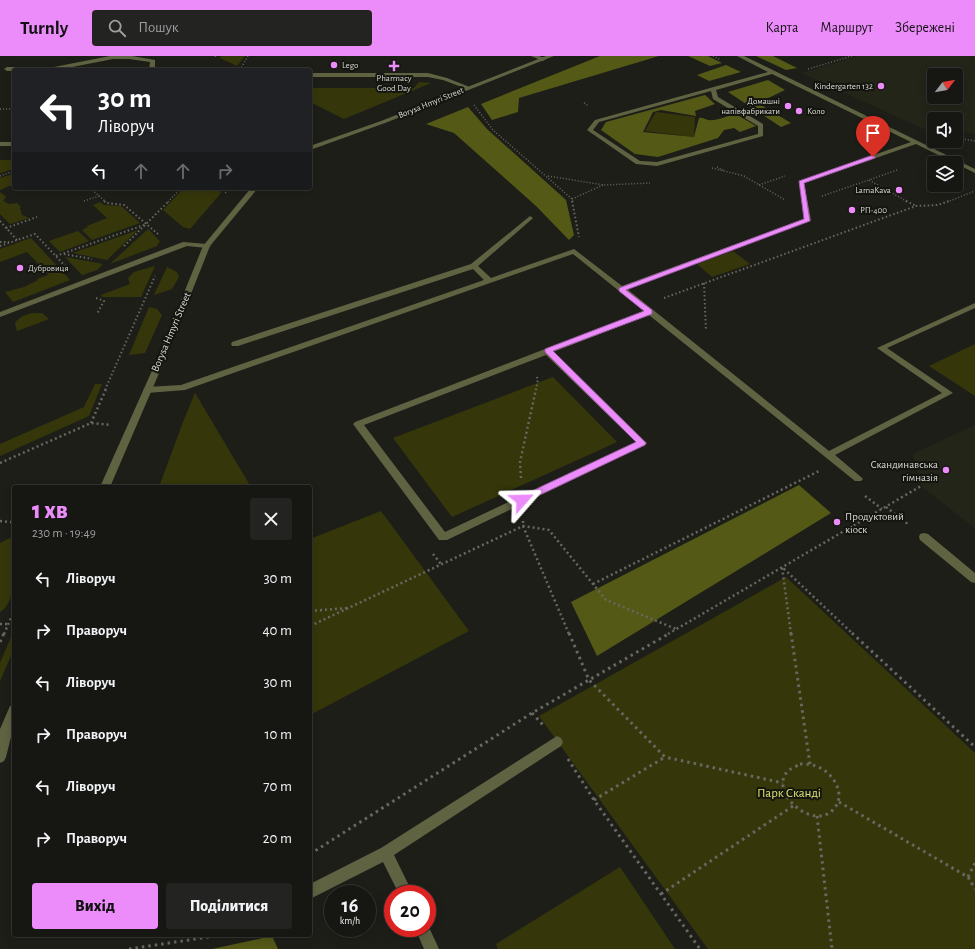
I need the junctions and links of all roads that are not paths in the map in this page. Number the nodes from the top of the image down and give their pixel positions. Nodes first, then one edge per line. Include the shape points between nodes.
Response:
1 (534, 56) edge
2 (551, 56) edge
3 (740, 56) edge
4 (543, 60) junction
5 (59, 68) edge
6 (152, 68) edge
7 (7, 69) dead end
8 (12, 69) edge
9 (773, 72) junction
10 (312, 75) edge
11 (469, 88) junction
12 (713, 89) junction
13 (917, 142) junction
14 (0, 144) edge
15 (12, 144) edge
16 (312, 147) edge
17 (975, 171) edge
18 (253, 190) edge
19 (530, 218) dead end
20 (207, 246) junction
21 (474, 266) junction
22 (490, 281) junction
23 (621, 290) junction
24 (975, 305) edge
25 (650, 312) junction
26 (0, 315) edge
27 (235, 344) dead end
28 (547, 351) junction
29 (147, 390) junction
30 (828, 455) junction
31 (858, 479) dead end
32 (106, 485) edge
33 (924, 537) road end
34 (975, 579) edge
35 (12, 715) edge
36 (557, 742) road end
37 (0, 757) edge
38 (386, 852) junction
39 (402, 885) edge
40 (312, 891) edge
41 (426, 937) edge
42 (432, 949) edge

1 - 4 street
2 - 4 street, Borysa Hmyri Street
3 - 9 street
4 - 11 street, Borysa Hmyri Street
5 - 6 street via 113,57 153,61
7 - 8 street
9 - 12 street
9 - 13 street
10 - 11 street via 428,75
11 - 16 street, Borysa Hmyri Street
12 - 12 street via 715,98 761,125 760,135 657,164 638,163 590,130 597,121
13 - 17 street
13 - 23 street via 801,182 808,220
14 - 15 street
18 - 20 street, Borysa Hmyri Street
19 - 21 street
20 - 26 street via 186,244
20 - 29 street, Borysa Hmyri Street
21 - 22 street
21 - 27 street
22 - 23 street via 574,251
22 - 29 street via 182,388
23 - 25 street
24 - 30 street via 881,348 948,393
25 - 28 street
25 - 30 street
28 - 28 street via 642,443 443,537 358,424
29 - 32 street, Borysa Hmyri Street
30 - 31 street
33 - 34 street
35 - 37 street
36 - 38 street
38 - 39 street
38 - 40 street
41 - 42 street

